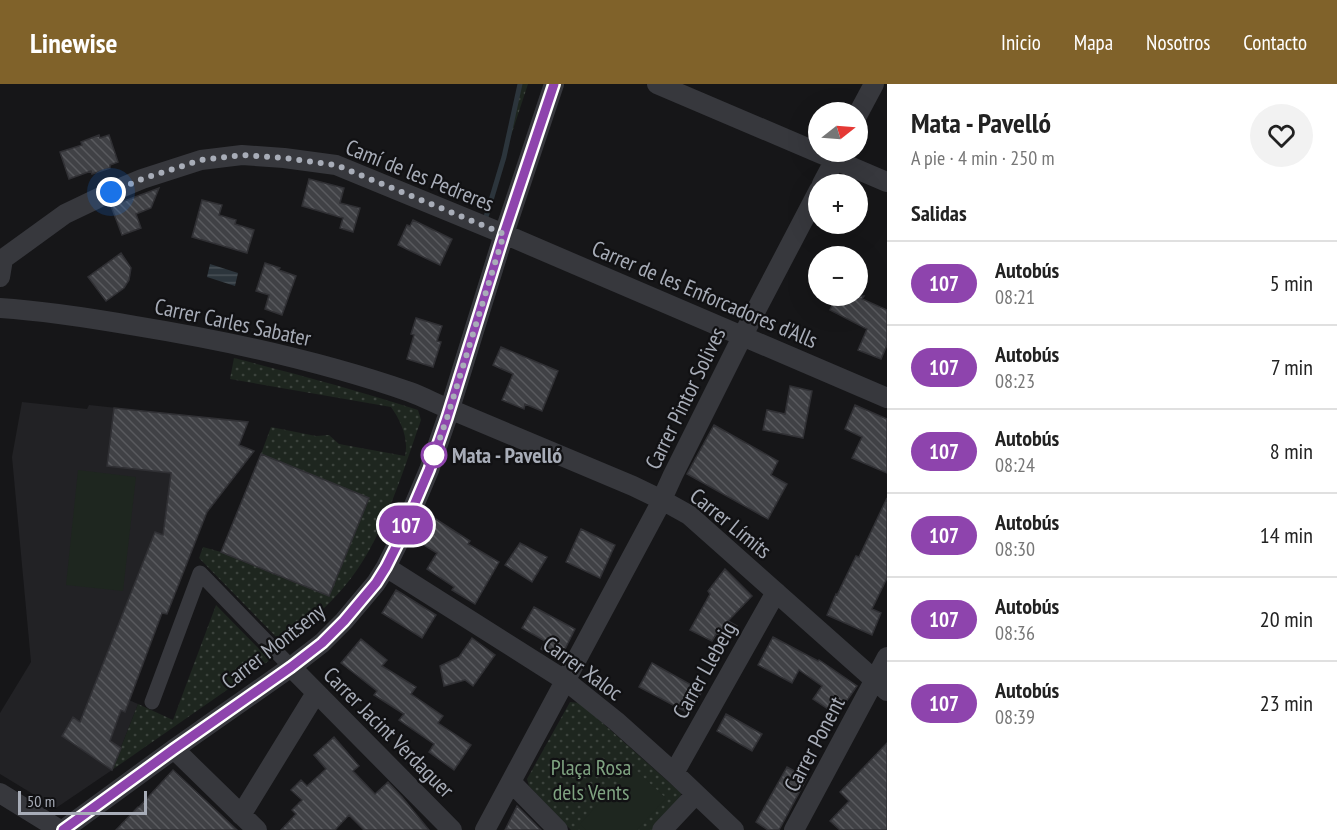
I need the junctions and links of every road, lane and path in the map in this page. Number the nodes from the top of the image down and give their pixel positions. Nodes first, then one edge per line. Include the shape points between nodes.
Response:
1 (554, 84) edge
2 (657, 84) edge
3 (874, 84) edge
4 (864, 102) edge
5 (808, 144) edge
6 (850, 162) edge
7 (887, 182) edge
8 (808, 211) edge
9 (504, 234) junction
10 (0, 277) edge
11 (0, 308) edge
12 (742, 337) junction
13 (887, 398) edge
14 (449, 409) junction
15 (662, 500) junction
16 (386, 567) junction
17 (776, 592) junction
18 (887, 657) edge
19 (291, 667) junction
20 (566, 681) junction
21 (881, 686) edge
22 (316, 693) junction
23 (152, 702) dead end
24 (174, 749) junction
25 (674, 772) junction
26 (511, 782) junction
27 (0, 793) edge
28 (696, 794) junction
29 (241, 814) junction
30 (62, 830) edge
31 (257, 830) edge
32 (452, 830) edge
33 (485, 830) edge
34 (558, 830) edge
35 (662, 830) edge
36 (734, 830) edge
37 (794, 830) edge

1 - 9 street, Carrer Montseny
2 - 5 street
3 - 4 street
6 - 7 street
8 - 12 street, Carrer Pintor Solives
9 - 10 street, Camí de les Pedreres via 336,165 242,155 201,160 142,179 65,214 3,259
9 - 12 street, Carrer de les Enforcadores d'Alls
9 - 14 street, Carrer Montseny
11 - 14 street, Carrer Carles Sabater via 73,316 248,346 412,392
12 - 13 street, Carrer de les Enforcadores d'Alls
12 - 15 street, Carrer Pintor Solives
14 - 15 street, Carrer Límits
14 - 16 street, Carrer Montseny via 429,470
15 - 17 street, Carrer Límits via 689,515
15 - 20 street, Carrer Pintor Solives
16 - 19 street, Carrer Montseny via 344,621
16 - 20 street, Carrer Xaloc
17 - 21 street, Carrer Límits
17 - 25 street, Carrer Llebeig
18 - 21 street, Carrer Ponent
19 - 22 street, Carrer Jacint Verdaguer
19 - 23 street via 200,573
19 - 24 street, Carrer Montseny
20 - 25 street, Carrer Xaloc
20 - 26 street, Carrer Pintor Solives
21 - 37 street, Carrer Ponent
22 - 29 street
22 - 32 street, Carrer Jacint Verdaguer
24 - 29 street
24 - 30 street, Carrer Montseny
25 - 28 street, Carrer Xaloc
26 - 33 street, Carrer Pintor Solives
26 - 34 street
27 - 30 street
28 - 35 street
28 - 36 street, Carrer Xaloc
29 - 31 street

